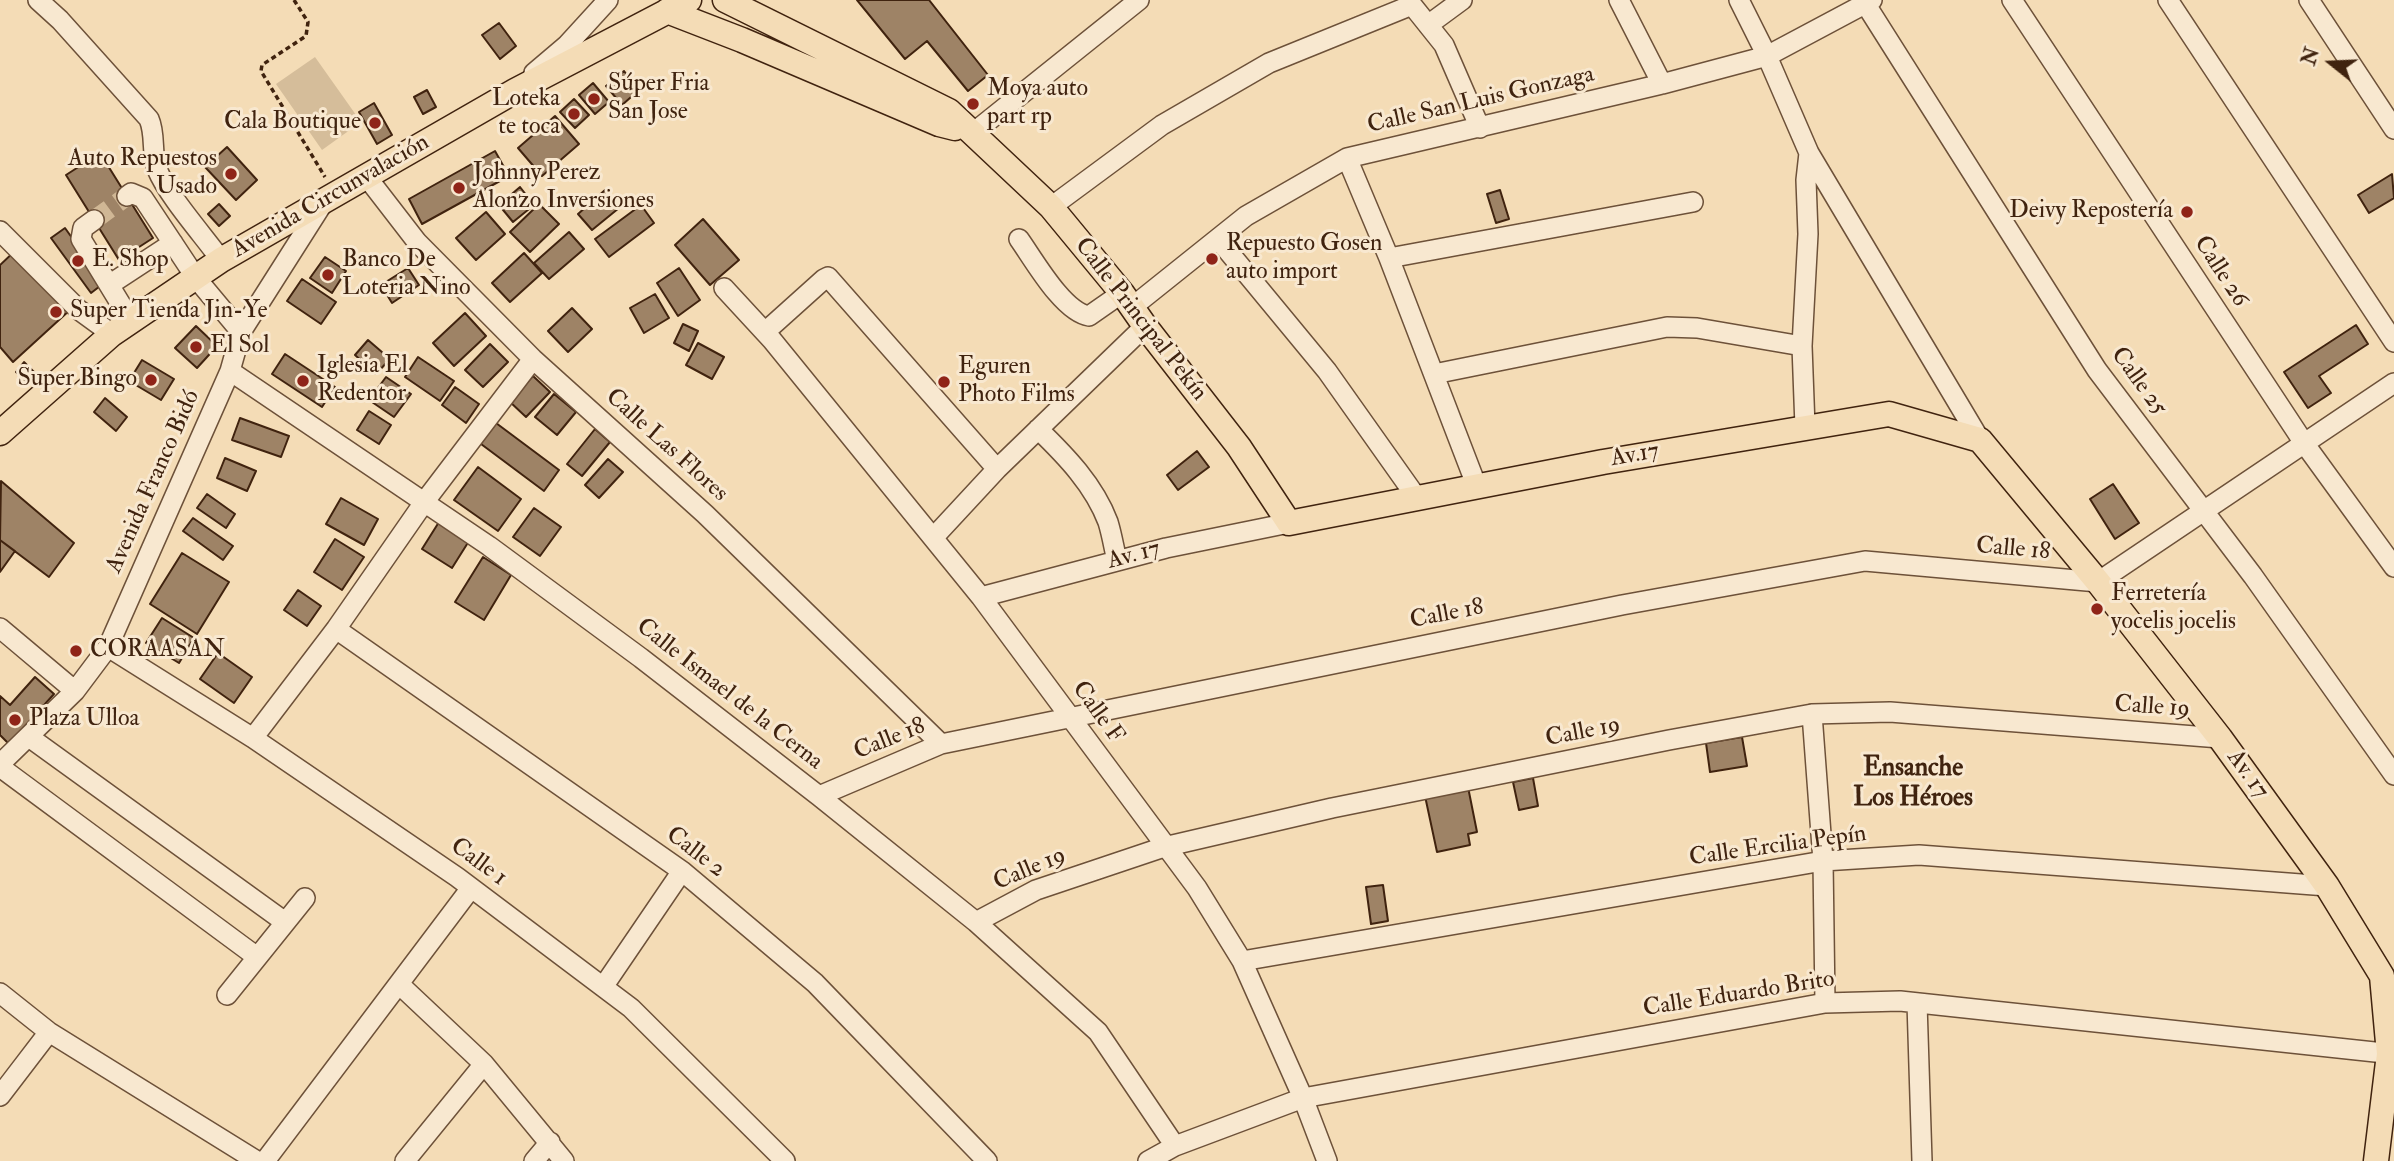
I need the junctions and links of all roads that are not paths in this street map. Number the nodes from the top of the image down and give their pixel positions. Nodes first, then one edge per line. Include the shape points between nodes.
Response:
1 (38, 0) edge
2 (608, 0) edge
3 (725, 0) edge
4 (1139, 0) edge
5 (1462, 0) edge
6 (1619, 0) edge
7 (1740, 0) edge
8 (2012, 0) edge
9 (2168, 0) edge
10 (2309, 0) edge
11 (1866, 1) edge
12 (1410, 2) edge
13 (670, 4) edge
14 (768, 11) edge
15 (1428, 25) junction
16 (1767, 56) junction
17 (1662, 84) junction
18 (515, 91) junction
19 (1480, 128) junction
20 (2394, 129) edge
21 (973, 133) junction
22 (1810, 153) junction
23 (1347, 158) junction
24 (366, 176) junction
25 (127, 196) dead end
26 (330, 196) junction
27 (1693, 202) dead end
28 (1051, 207) junction
29 (94, 220) tunnel mouth
30 (0, 231) edge
31 (1019, 239) dead end
32 (1218, 239) junction
33 (173, 243) junction
34 (1389, 258) junction
35 (221, 260) junction
36 (196, 278) junction
37 (110, 285) junction
38 (724, 288) dead end
39 (1132, 309) junction
40 (122, 328) junction
41 (241, 332) junction
42 (765, 332) junction
43 (2394, 342) edge
44 (1801, 346) junction
45 (533, 359) junction
46 (230, 371) junction
47 (1434, 374) junction
48 (2394, 383) edge
49 (1805, 427) junction
50 (1038, 429) junction
51 (0, 433) edge
52 (1980, 440) junction
53 (2304, 443) junction
54 (997, 469) junction
55 (1477, 487) junction
56 (1418, 498) junction
57 (425, 501) junction
58 (2203, 510) junction
59 (1289, 523) junction
60 (933, 538) junction
61 (1117, 561) junction
62 (2394, 567) edge
63 (2098, 582) junction
64 (981, 597) junction
65 (0, 628) edge
66 (336, 629) junction
67 (108, 647) junction
68 (75, 691) junction
69 (1812, 714) junction
70 (1071, 719) junction
71 (29, 737) junction
72 (2220, 737) junction
73 (253, 738) junction
74 (941, 744) junction
75 (0, 766) edge
76 (2394, 775) edge
77 (819, 796) junction
78 (1164, 847) junction
79 (1823, 861) junction
80 (682, 871) junction
81 (2327, 886) junction
82 (471, 888) junction
83 (305, 898) dead end
84 (285, 922) junction
85 (976, 922) junction
86 (257, 957) junction
87 (1241, 961) junction
88 (399, 984) junction
89 (603, 987) junction
90 (0, 993) edge
91 (227, 995) dead end
92 (1825, 1003) junction
93 (1917, 1003) junction
94 (49, 1032) junction
95 (2392, 1054) edge
96 (484, 1064) junction
97 (0, 1096) edge
98 (1303, 1098) junction
99 (550, 1142) junction
100 (1175, 1146) junction
101 (257, 1161) edge
102 (265, 1161) edge
103 (405, 1161) edge
104 (534, 1161) edge
105 (564, 1161) edge
106 (785, 1161) edge
107 (987, 1161) edge
108 (1148, 1161) edge
109 (1327, 1161) edge
110 (1922, 1161) edge
111 (2376, 1161) edge

1 - 35 street via 149,119 157,169
2 - 18 street
3 - 14 main road, Calle Principal Pekín
4 - 21 street
5 - 15 street
6 - 17 street
7 - 16 street
8 - 53 street, Calle 26
9 - 43 street
10 - 20 street
11 - 16 street, Calle San Luis Gonzaga
11 - 58 street, Calle 25 via 2097,370
12 - 15 street
12 - 28 street via 1269,63 1162,125
13 - 18 main road, Avenida Circunvalación
13 - 21 main road, Calle Principal Pekín via 742,40 939,124
14 - 21 main road, Calle Principal Pekín via 949,111
15 - 19 street via 1444,45
16 - 17 street, Calle San Luis Gonzaga
16 - 22 street
17 - 19 street, Calle San Luis Gonzaga
18 - 24 main road, Avenida Circunvalación
19 - 23 street, Calle San Luis Gonzaga
21 - 28 main road, Calle Principal Pekín
22 - 44 street
22 - 52 street
23 - 32 street, Calle San Luis Gonzaga via 1246,216
23 - 34 street
24 - 26 main road, Avenida Circunvalación
24 - 45 street, Calle Las Flores via 417,242
25 - 33 street via 143,198
26 - 35 main road, Avenida Circunvalación
26 - 41 street, Avenida Franco Bidó
27 - 34 street
28 - 39 main road, Calle Principal Pekín
29 - 37 street via 83,228 81,239
30 - 40 street via 79,310
31 - 39 street via 1069,307 1081,315
32 - 39 street, Calle San Luis Gonzaga
32 - 56 street via 1327,371
33 - 36 street
33 - 37 street
34 - 47 street
35 - 36 main road, Avenida Circunvalación
36 - 40 main road, Avenida Circunvalación
36 - 41 street
37 - 40 street
38 - 42 street, Calle F
39 - 50 street
39 - 59 main road, Calle Principal Pekín via 1239,447
40 - 51 main road, Avenida Circunvalación
41 - 46 street, Avenida Franco Bidó
42 - 54 street via 828,277
42 - 60 street, Calle F
44 - 47 street via 1667,327
44 - 49 street
45 - 57 street
45 - 74 street, Calle Las Flores via 705,514
46 - 57 street, Calle Ismael de la Cerna
46 - 67 street, Avenida Franco Bidó
47 - 55 street
48 - 53 street
49 - 52 main road, Av.17 via 1889,414
49 - 55 main road, Av.17
50 - 54 street
50 - 61 street via 1078,470 1099,501
52 - 63 main road, Av. 17
53 - 58 street
53 - 62 street, Calle 26
54 - 60 street
55 - 56 main road, Av.17
56 - 59 main road, Av.17
57 - 66 street
57 - 77 street, Calle Ismael de la Cerna via 641,658
58 - 63 street
58 - 76 street, Calle 25
59 - 61 street, Av. 17
60 - 64 street, Calle F
61 - 64 street, Av. 17
63 - 70 street, Calle 18 via 1865,561 1595,610
63 - 72 main road, Av. 17
64 - 70 street, Calle F
65 - 68 street
66 - 73 street
66 - 80 street, Calle 2
67 - 68 street, Avenida Franco Bidó
67 - 73 street, Calle 1
68 - 71 street, Avenida Franco Bidó
69 - 72 street, Calle 19 via 1890,712
69 - 78 street, Calle 19 via 1359,803
69 - 79 street
70 - 74 street, Calle 18
70 - 78 street, Calle F
71 - 75 street, Avenida Franco Bidó
71 - 84 street
72 - 81 main road, Av. 17
73 - 82 street, Calle 1
74 - 77 street, Calle 18
75 - 86 street
77 - 85 street, Calle Ismael de la Cerna
78 - 85 street, Calle 19 via 1036,890
78 - 87 street, Calle F via 1197,888
79 - 81 street, Calle Ercilia Pepín via 1919,855
79 - 87 street, Calle Ercilia Pepín
79 - 92 street
80 - 89 street
80 - 107 street, Calle 2 via 815,983
81 - 95 main road, Av. 17 via 2382,976
82 - 88 street
82 - 89 street, Calle 1
83 - 84 street
84 - 86 street
85 - 100 street, Calle Ismael de la Cerna via 1098,1032
86 - 91 street
87 - 98 street, Calle F
88 - 96 street
88 - 102 street
89 - 106 street, Calle 1 via 631,1008
90 - 94 street
92 - 93 street, Calle Eduardo Brito
92 - 98 street, Calle Eduardo Brito
93 - 95 street, Calle Eduardo Brito
93 - 110 street
94 - 97 street
94 - 101 street
95 - 111 main road, Av. 17
96 - 99 street
96 - 103 street
98 - 100 street, Calle Eduardo Brito
98 - 109 street, Calle F
99 - 104 street
99 - 105 street
100 - 108 street, Calle Eduardo Brito

